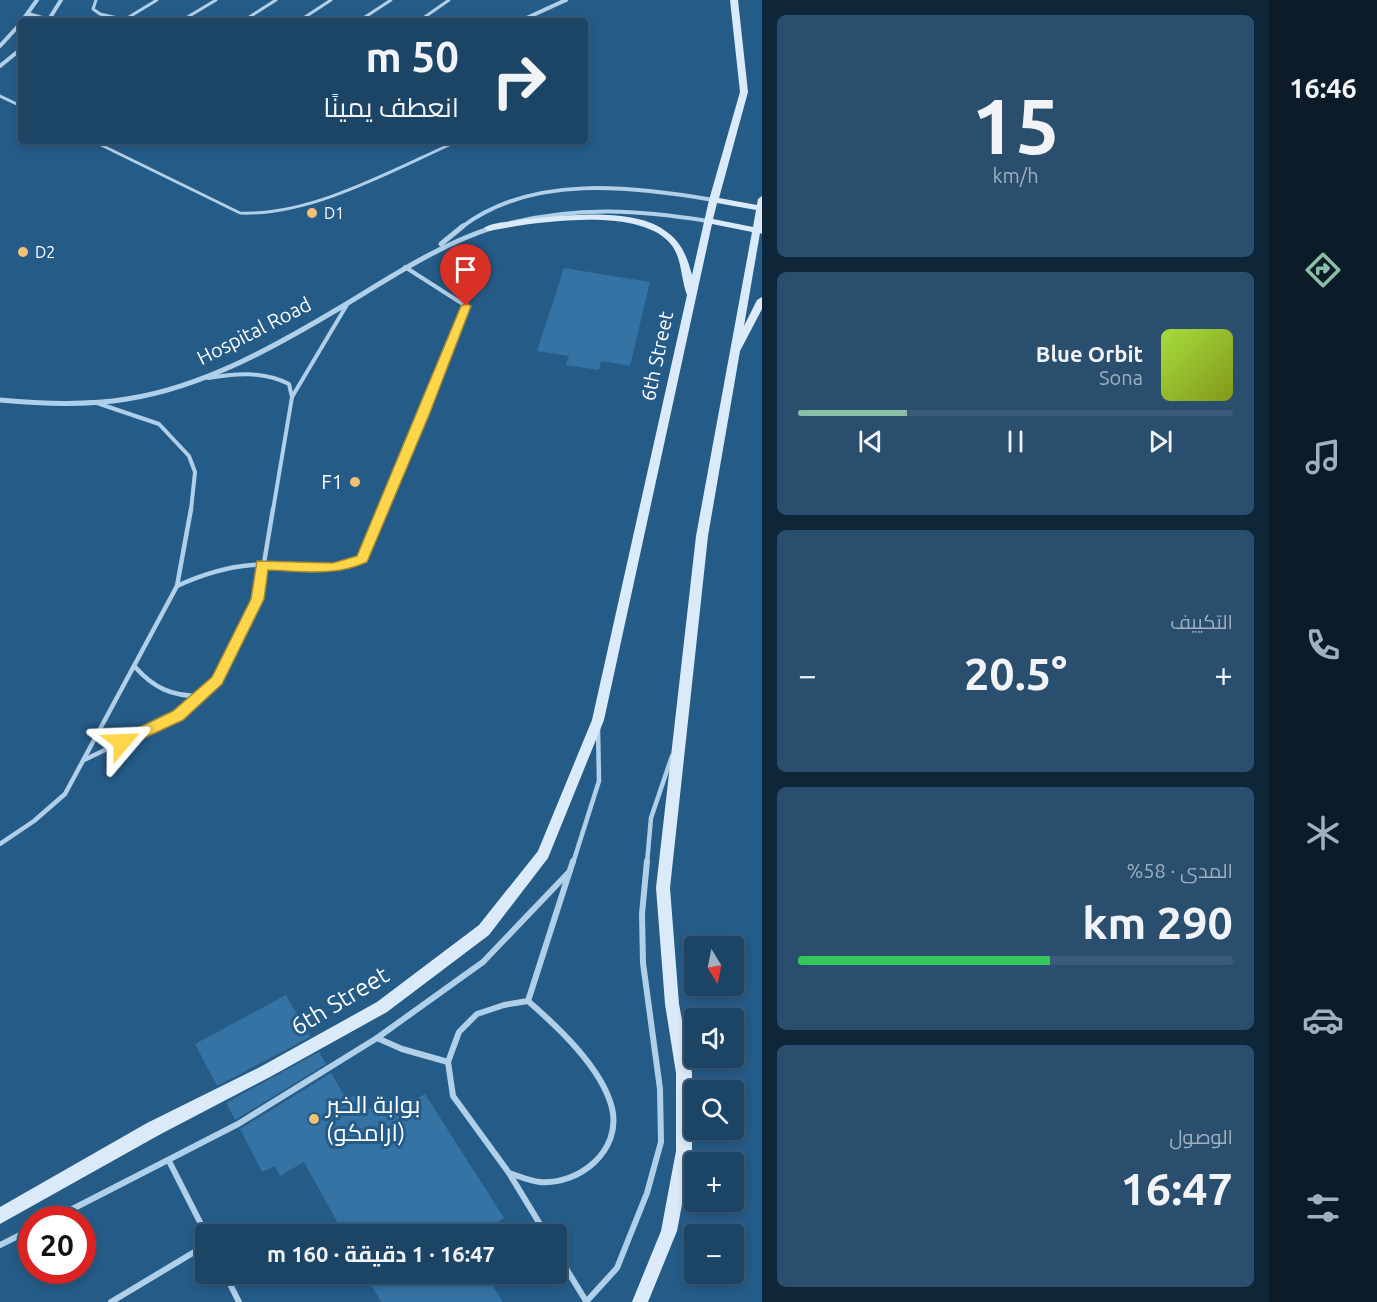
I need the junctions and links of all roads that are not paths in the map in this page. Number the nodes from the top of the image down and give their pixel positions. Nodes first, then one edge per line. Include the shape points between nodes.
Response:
1 (37, 0) edge
2 (61, 0) edge
3 (96, 0) edge
4 (157, 0) edge
5 (216, 0) edge
6 (276, 0) edge
7 (332, 0) edge
8 (391, 0) edge
9 (449, 0) edge
10 (566, 0) edge
11 (733, 2) edge
12 (28, 14) junction
13 (25, 18) edge
14 (41, 18) edge
15 (52, 18) edge
16 (116, 18) edge
17 (127, 18) edge
18 (186, 18) edge
19 (248, 18) edge
20 (304, 18) edge
21 (364, 18) edge
22 (423, 18) edge
23 (527, 18) edge
24 (18, 26) edge
25 (0, 46) edge
26 (18, 51) edge
27 (0, 66) edge
28 (0, 96) edge
29 (18, 105) edge
30 (99, 144) edge
31 (451, 144) edge
32 (713, 200) junction
33 (761, 205) edge
34 (708, 221) junction
35 (488, 228) junction
36 (759, 231) edge
37 (436, 248) junction
38 (405, 267) junction
39 (692, 296) junction
40 (762, 300) edge
41 (348, 302) junction
42 (731, 362) junction
43 (194, 381) junction
44 (292, 397) junction
45 (0, 400) edge
46 (97, 403) junction
47 (262, 565) junction
48 (177, 586) junction
49 (135, 667) junction
50 (200, 696) junction
51 (598, 720) junction
52 (680, 733) junction
53 (84, 760) junction
54 (0, 844) edge
55 (570, 871) junction
56 (528, 1000) junction
57 (377, 1038) junction
58 (448, 1062) junction
59 (169, 1161) junction
60 (509, 1173) junction
61 (79, 1206) edge
62 (0, 1216) edge
63 (201, 1224) edge
64 (540, 1224) edge
65 (18, 1236) edge
66 (0, 1245) edge
67 (195, 1252) edge
68 (567, 1270) edge
69 (230, 1284) edge
70 (111, 1302) edge
71 (239, 1302) edge
72 (586, 1302) edge
73 (640, 1302) edge

1 - 12 street
2 - 15 street
3 - 16 lane via 93,9
4 - 17 lane
5 - 18 lane
6 - 19 lane
7 - 20 lane
8 - 21 lane
9 - 22 lane
10 - 23 street
11 - 32 main road, 6th Street via 744,92
12 - 13 street
12 - 14 street
24 - 25 street
26 - 27 street
28 - 29 lane
30 - 31 lane via 240,213 261,214 311,205
32 - 33 main road
32 - 34 main road, 6th Street
32 - 37 street, Hospital Road via 612,189 540,195 488,210
33 - 36 main road
34 - 35 street, Hospital Road via 601,209 564,211
34 - 36 main road, Hospital Road
34 - 39 main road, 6th Street
35 - 37 street, Hospital Road
35 - 39 main road via 570,218 646,224 666,234 681,252
36 - 42 main road
37 - 38 street, Hospital Road
38 - 41 street, Hospital Road
38 - 47 lane via 466,306 362,559 333,568
39 - 51 main road, 6th Street
40 - 42 main road
41 - 43 street, Hospital Road via 239,362
41 - 44 lane
42 - 52 main road via 702,536
43 - 44 lane via 231,374 260,374 289,384
43 - 46 street, Hospital Road via 158,393
44 - 47 lane
45 - 46 street, Hospital Road
46 - 48 lane via 159,424 189,456 195,472 194,494
47 - 48 lane via 207,572
47 - 50 lane via 258,599 217,680
48 - 49 lane
49 - 50 lane via 166,694
49 - 53 lane
50 - 53 lane via 178,716
51 - 55 lane, 6th Street via 599,781
51 - 62 main road, 6th Street via 543,854 484,930 382,1007
52 - 72 lane via 651,818 642,914 643,963 660,1089 661,1142 647,1193 617,1268
52 - 73 main road via 663,888 672,1004 684,1073 684,1151 669,1231
53 - 54 lane via 65,794
55 - 56 lane, 6th Street
55 - 57 lane, 6th Street via 483,962
56 - 58 lane via 477,1014 459,1032
56 - 60 lane via 557,1026 588,1064 611,1106 612,1136 599,1162 570,1178 540,1182
57 - 58 lane
57 - 59 lane, 6th Street via 238,1124
58 - 60 lane via 453,1096
59 - 61 lane, 6th Street
59 - 63 lane
60 - 64 lane
65 - 66 lane
67 - 70 lane
68 - 72 lane
69 - 71 lane

